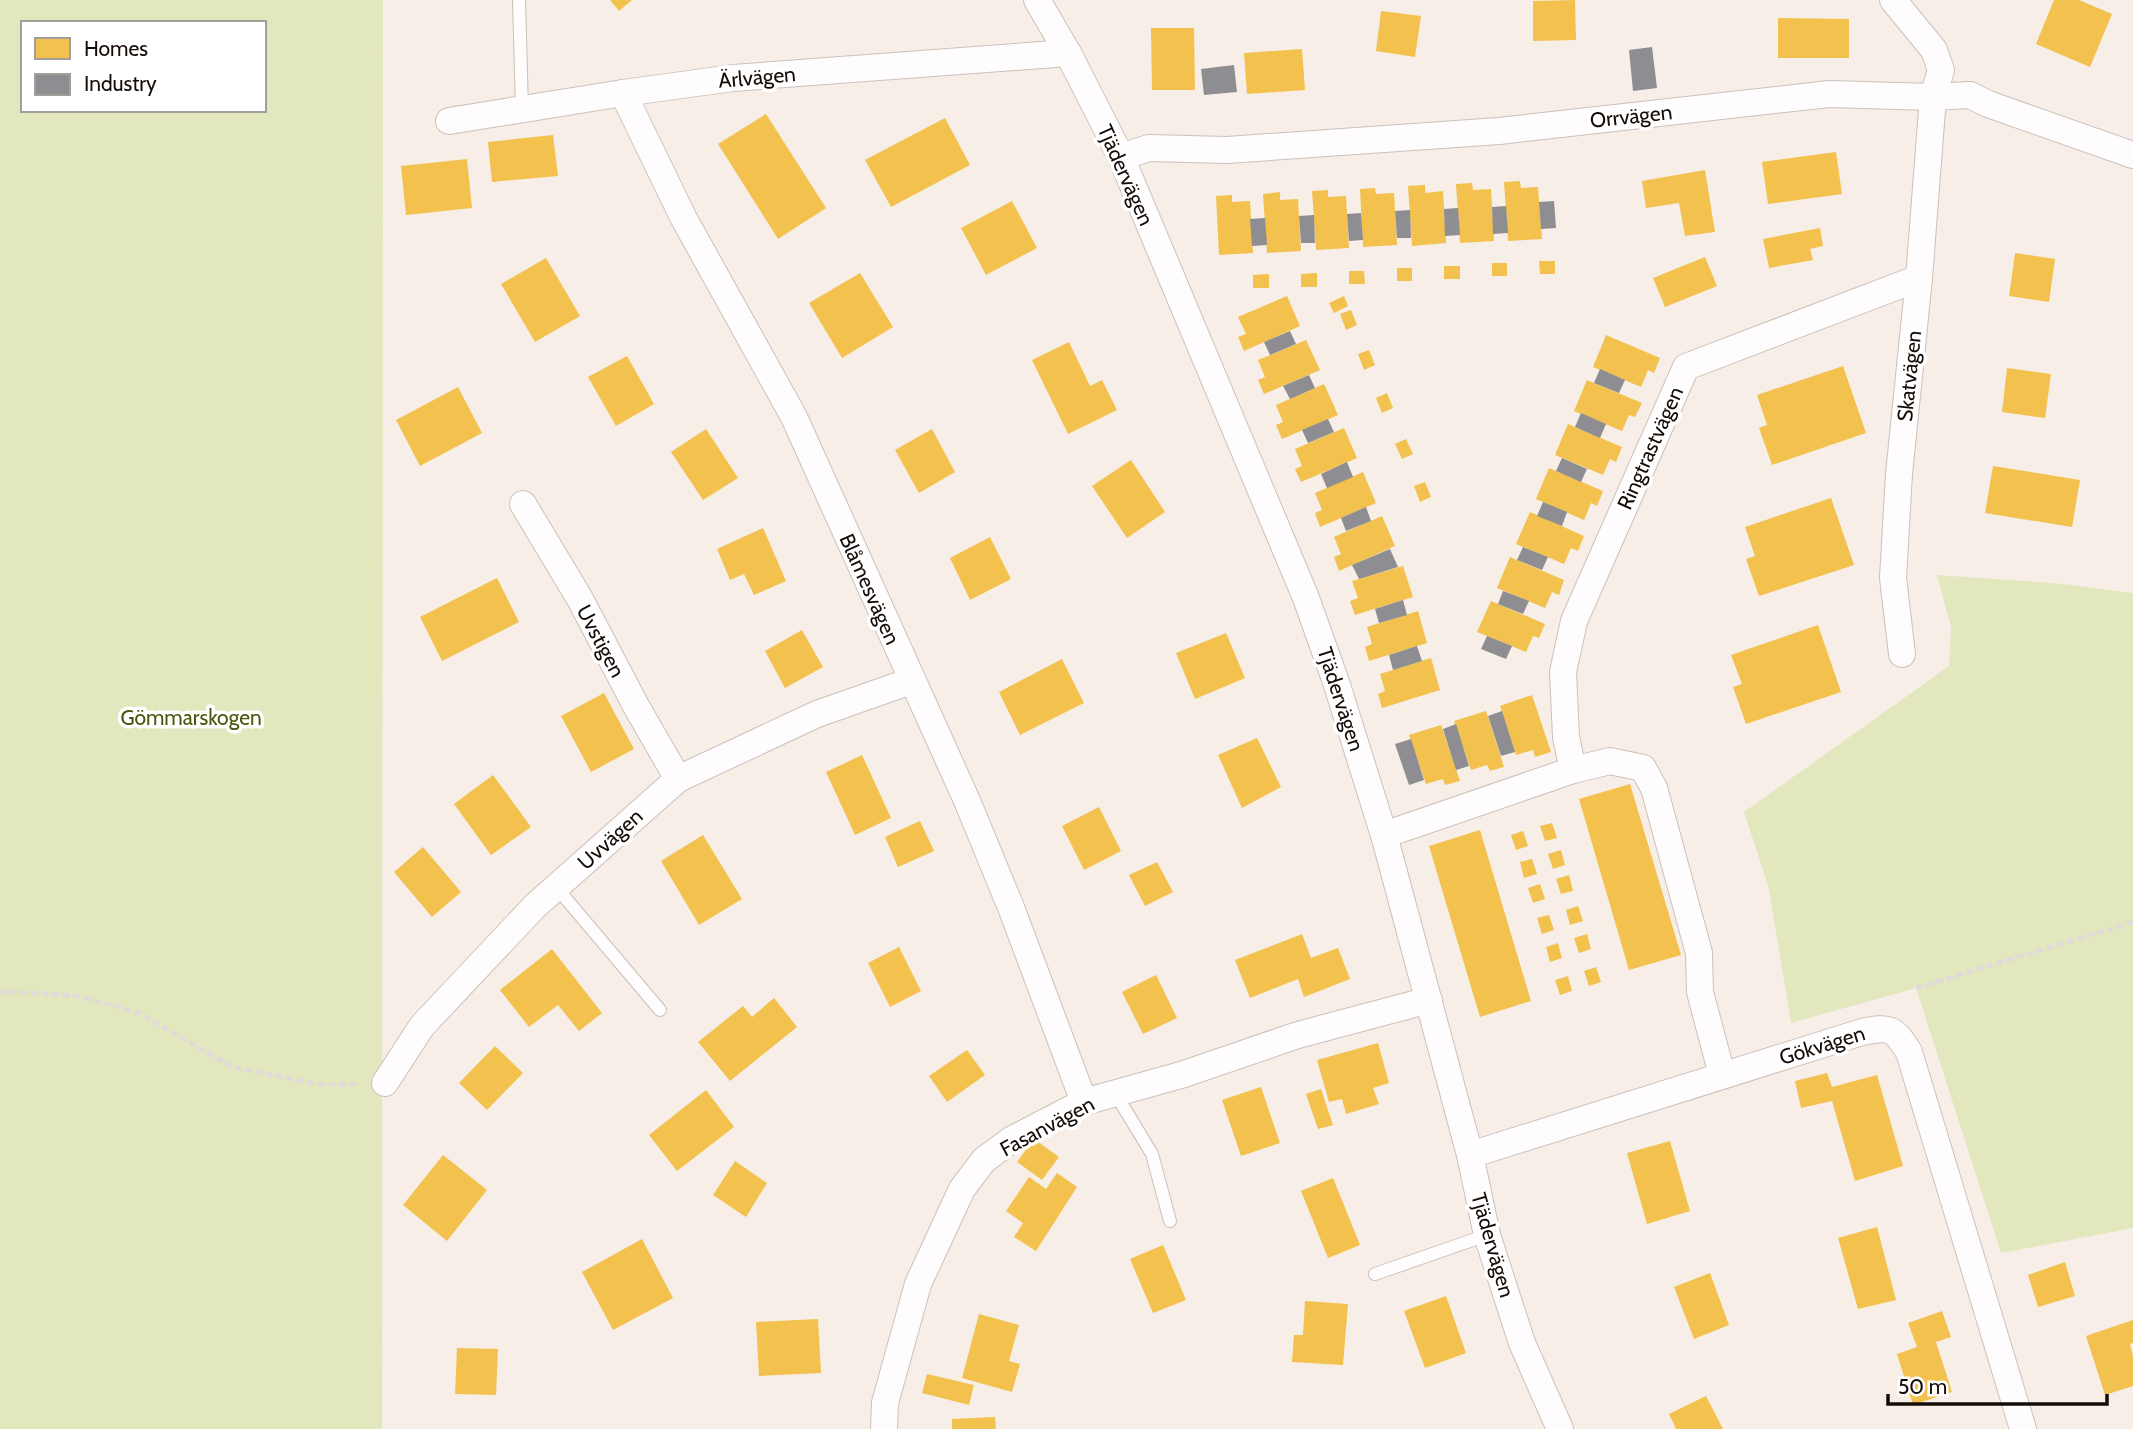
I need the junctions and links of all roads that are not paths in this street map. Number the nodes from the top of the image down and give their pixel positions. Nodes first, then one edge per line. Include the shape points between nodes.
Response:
1 (519, 0) edge
2 (1037, 0) edge
3 (1893, 0) edge
4 (1068, 53) junction
5 (623, 93) junction
6 (1933, 97) junction
7 (522, 109) junction
8 (449, 121) dead end
9 (2133, 155) edge
10 (1121, 157) junction
11 (1919, 278) junction
12 (523, 504) dead end
13 (1902, 654) dead end
14 (911, 681) junction
15 (1573, 770) junction
16 (678, 779) junction
17 (1384, 835) junction
18 (556, 887) junction
19 (1429, 999) junction
20 (660, 1010) dead end
21 (1722, 1075) junction
22 (386, 1088) road end
23 (1115, 1093) junction
24 (1084, 1102) junction
25 (1470, 1155) junction
26 (1170, 1221) dead end
27 (1487, 1235) junction
28 (1375, 1274) dead end
29 (884, 1429) edge
30 (1560, 1429) edge
31 (2023, 1429) edge

1 - 7 lane
2 - 4 street, Tjädervägen
3 - 6 street, Skatvägen via 1934,50 1941,70
4 - 5 street, Ärlvägen via 746,77
4 - 10 street, Tjädervägen
5 - 7 street, Ärlvägen
5 - 14 street, Blåmesvägen via 683,217 794,417
6 - 9 street, Orrvägen via 1970,95
6 - 10 street, Orrvägen via 1829,94 1499,131 1227,150 1149,148
6 - 11 street, Skatvägen
7 - 8 street, Ärlvägen
10 - 17 street, Tjädervägen via 1306,598
11 - 13 street, Skatvägen via 1892,578
11 - 15 street, Ringtrastvägen via 1686,367 1574,621 1563,672 1566,737
12 - 16 street, Uvstigen
14 - 16 street, Uvvägen via 817,714
14 - 24 street, Blåmesvägen via 968,803
15 - 17 street
15 - 21 street via 1610,761 1643,768 1654,788 1699,953 1700,992
16 - 18 street, Uvvägen
17 - 19 street, Tjädervägen
18 - 20 lane
18 - 22 street, Uvvägen via 422,1026
19 - 23 street, Fasanvägen
19 - 25 street, Tjädervägen
21 - 25 street, Gökvägen
21 - 31 street, Gökvägen via 1862,1032 1882,1028 1897,1033 1909,1052
23 - 24 street, Fasanvägen
23 - 26 lane via 1152,1154
24 - 29 street, Fasanvägen via 1012,1140 984,1160 962,1189 918,1284 885,1403
25 - 27 street, Tjädervägen
27 - 28 lane
27 - 30 street, Tjädervägen via 1522,1343

